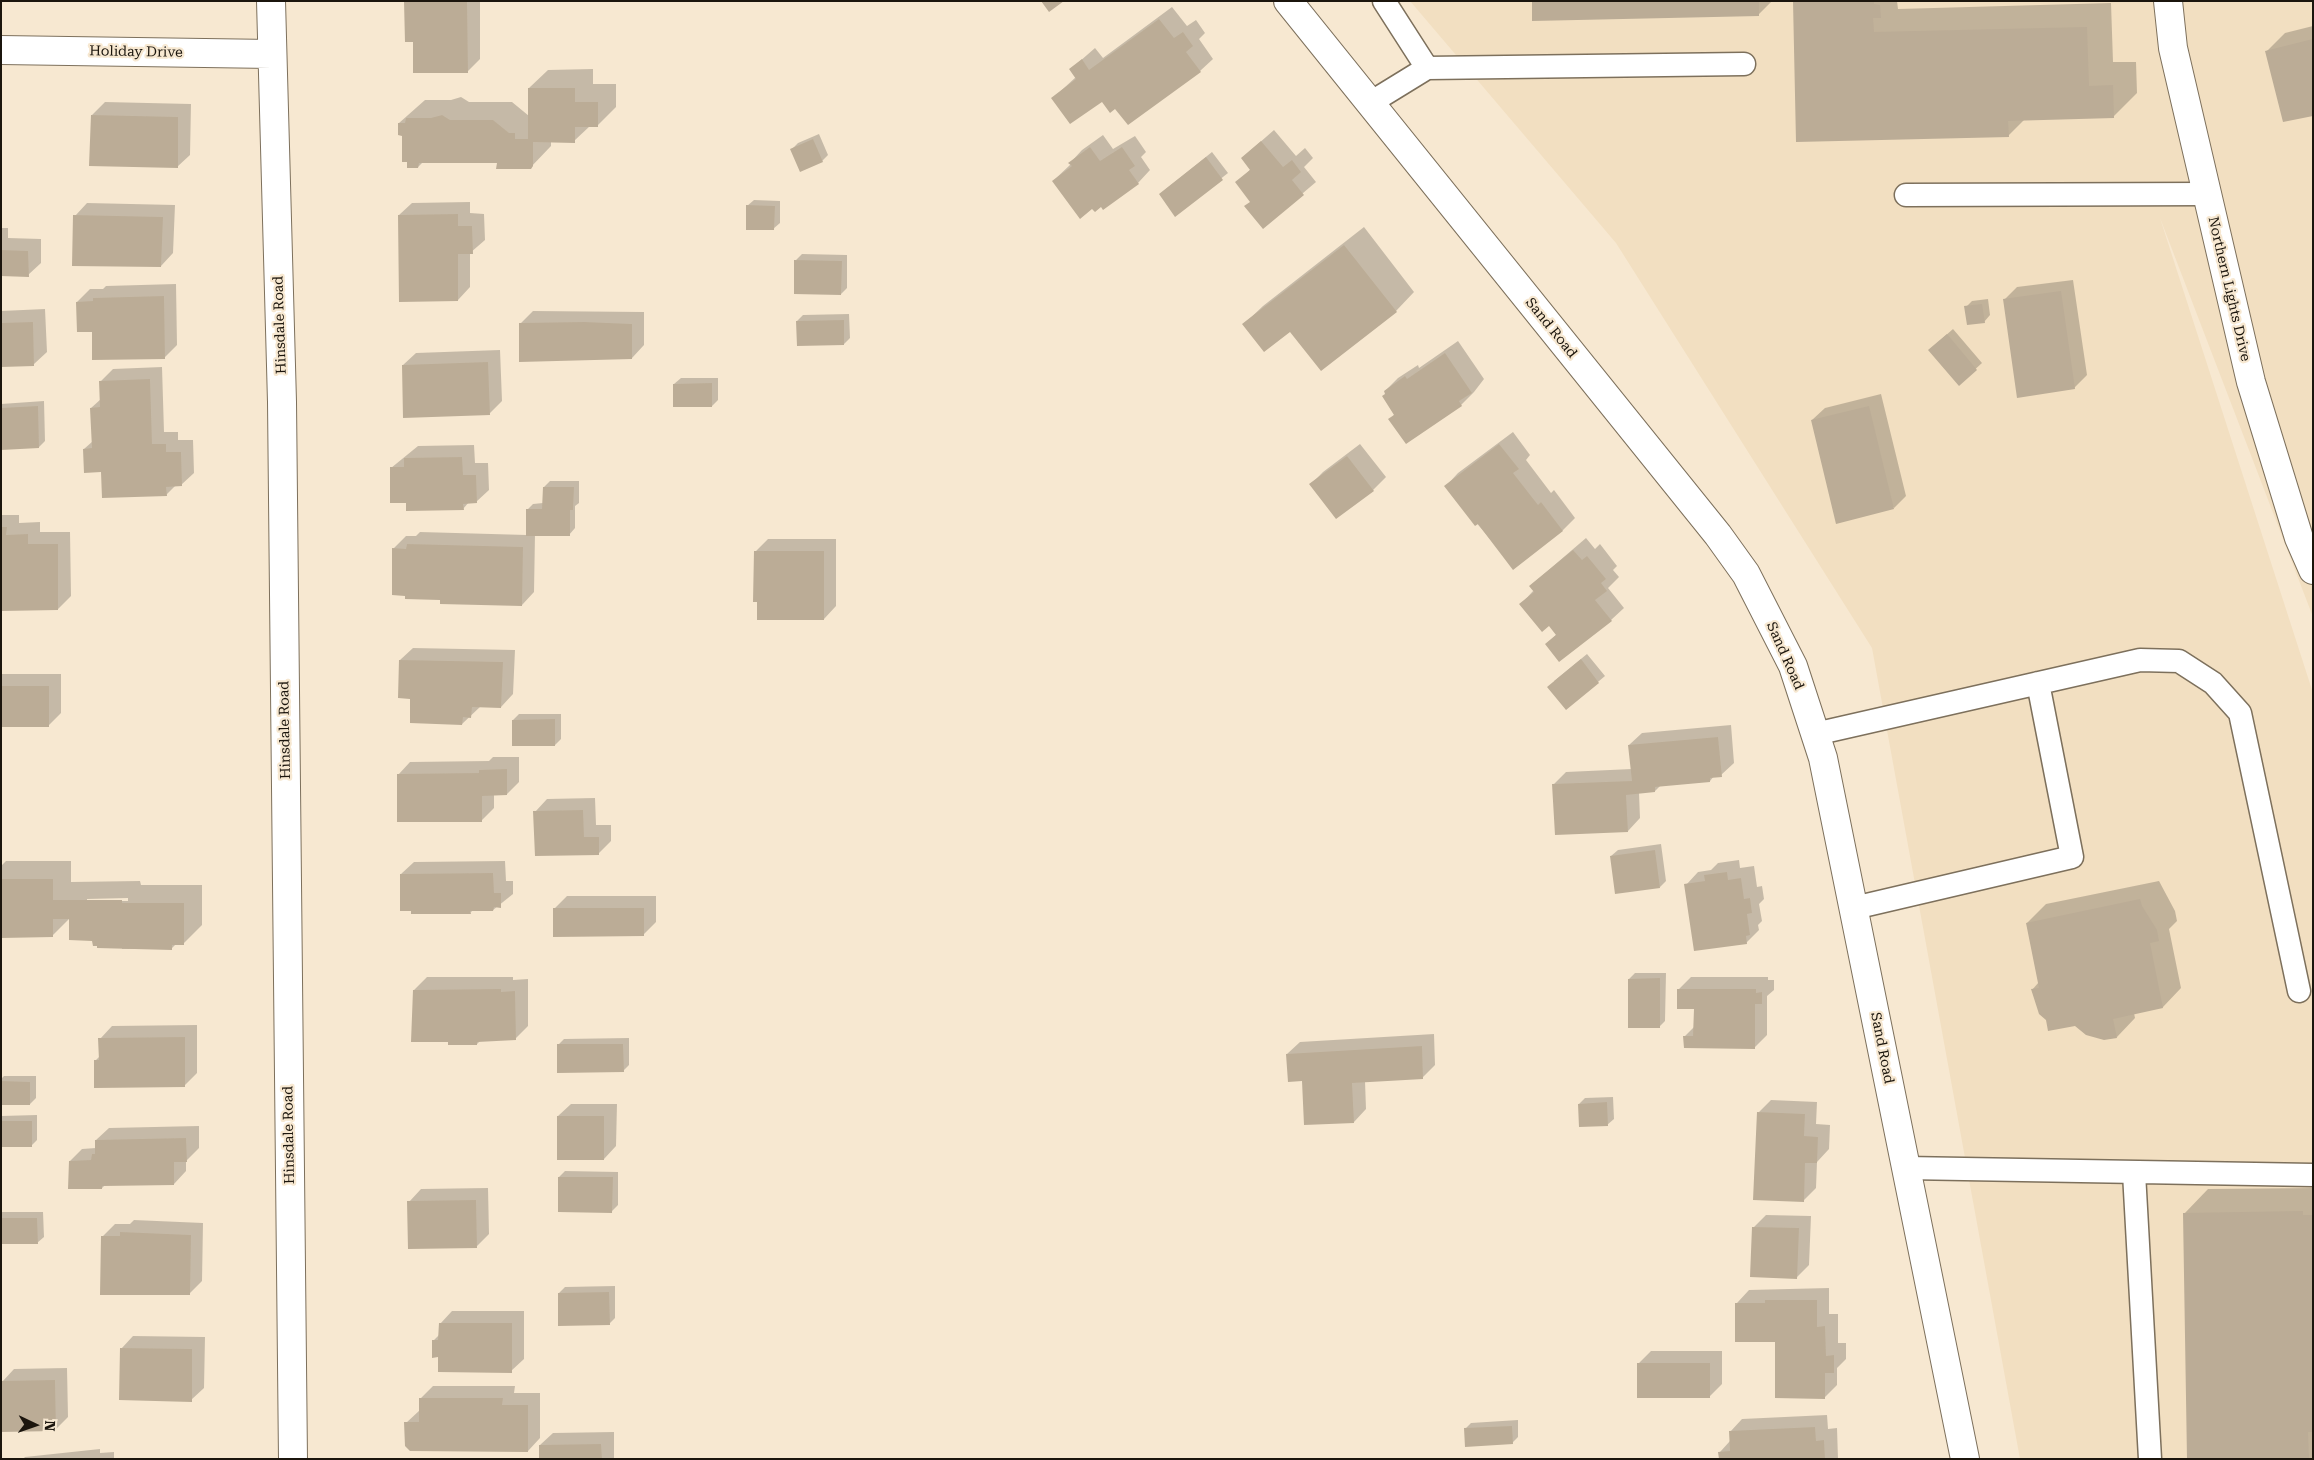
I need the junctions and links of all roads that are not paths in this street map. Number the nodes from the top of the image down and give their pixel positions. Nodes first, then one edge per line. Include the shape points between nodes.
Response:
1 (271, 1) edge
2 (1288, 1) edge
3 (1384, 1) edge
4 (2168, 1) edge
5 (1, 50) edge
6 (272, 54) junction
7 (1744, 64) dead end
8 (1427, 68) junction
9 (1370, 103) junction
10 (2207, 194) junction
11 (1906, 195) dead end
12 (2313, 570) edge
13 (2038, 683) junction
14 (1815, 734) junction
15 (1854, 908) junction
16 (2299, 991) dead end
17 (1906, 1168) junction
18 (2134, 1173) junction
19 (2313, 1175) edge
20 (293, 1459) edge
21 (1965, 1459) edge
22 (2150, 1459) edge

1 - 6 street, Hinsdale Road
2 - 9 street, Sand Road
3 - 8 lane
4 - 10 street, Northern Lights Drive via 2173,48
5 - 6 street, Holiday Drive
6 - 20 street, Hinsdale Road via 282,402
7 - 8 lane
8 - 9 lane
9 - 14 street, Sand Road via 1746,574 1793,666
10 - 11 lane
10 - 12 street, Northern Lights Drive via 2251,382 2299,538
13 - 14 lane
13 - 15 lane via 2072,857
13 - 16 lane via 2140,660 2179,661 2213,683 2240,712
14 - 15 street, Sand Road via 1823,758
15 - 17 street, Sand Road
17 - 18 lane
17 - 21 street, Sand Road
18 - 19 lane
18 - 22 lane

